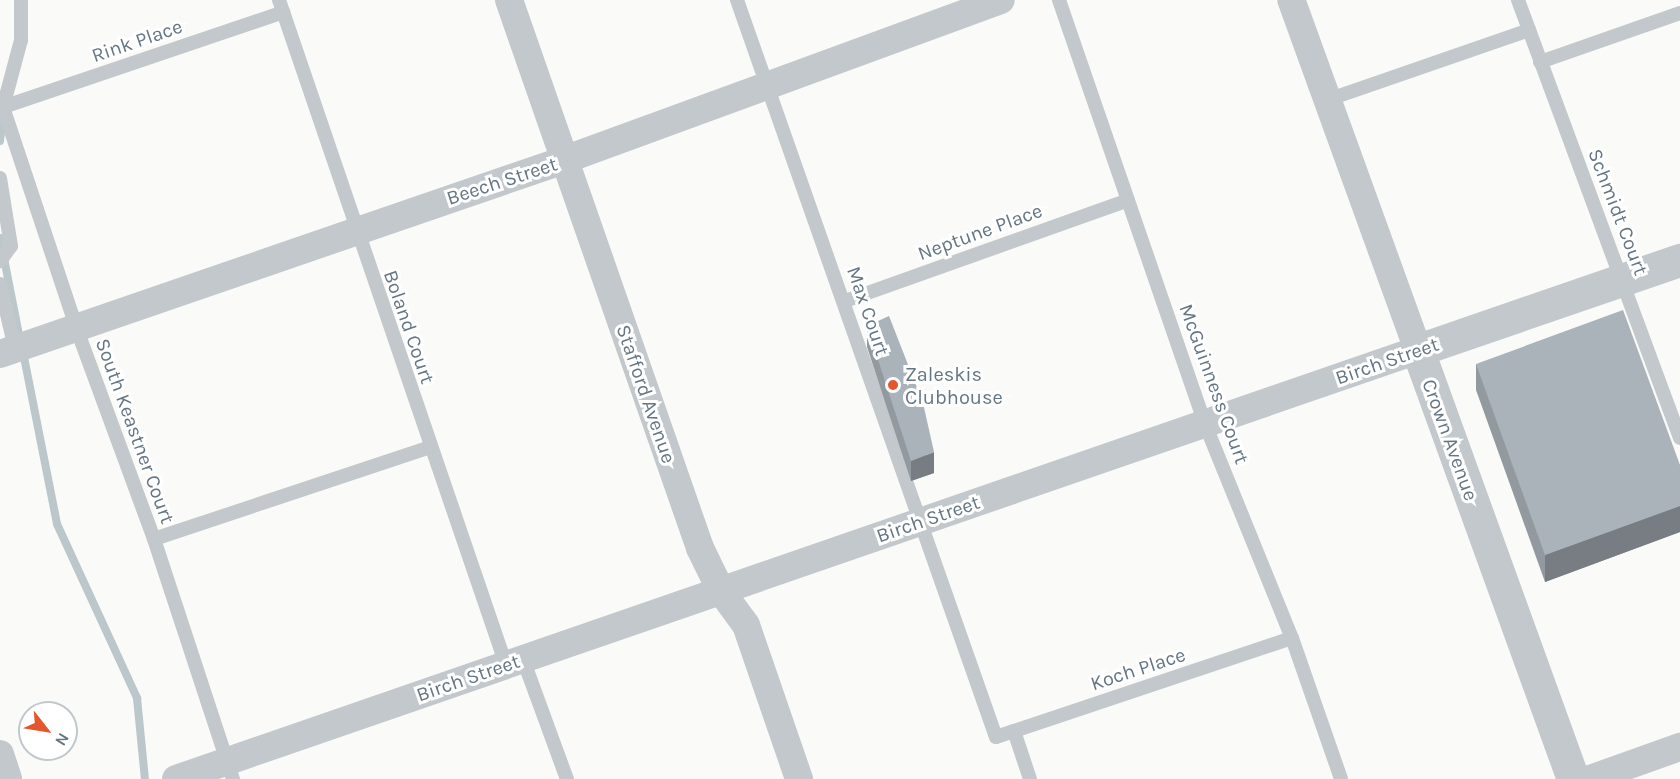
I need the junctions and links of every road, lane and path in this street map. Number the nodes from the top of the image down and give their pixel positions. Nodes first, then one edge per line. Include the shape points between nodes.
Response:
1 (21, 0) edge
2 (509, 0) edge
3 (737, 0) edge
4 (1001, 0) edge
5 (1059, 0) edge
6 (1291, 0) edge
7 (1518, 0) edge
8 (281, 6) edge
9 (1680, 13) edge
10 (1528, 30) junction
11 (1540, 62) junction
12 (765, 86) junction
13 (1328, 100) junction
14 (1, 108) edge
15 (564, 160) junction
16 (0, 178) edge
17 (1128, 200) junction
18 (355, 230) junction
19 (1680, 260) edge
20 (0, 261) edge
21 (1623, 280) junction
22 (0, 284) edge
23 (844, 301) junction
24 (76, 327) junction
25 (1418, 350) junction
26 (7, 352) edge
27 (1205, 424) junction
28 (1680, 438) edge
29 (430, 447) junction
30 (918, 523) junction
31 (154, 540) junction
32 (721, 591) junction
33 (1292, 638) junction
34 (514, 662) junction
35 (1014, 731) junction
36 (996, 737) joint
37 (1680, 747) edge
38 (0, 754) edge
39 (230, 770) edge
40 (8, 779) edge
41 (176, 779) edge
42 (567, 779) edge
43 (799, 779) edge
44 (1030, 779) edge
45 (1341, 779) edge
46 (1573, 779) edge
47 (1590, 779) edge

1 - 14 lane via 21,40
2 - 15 street, Stafford Avenue
3 - 12 lane, Max Court
4 - 12 street, Beech Street
5 - 17 lane, McGuinness Court
6 - 13 street, Crown Avenue
7 - 10 lane, Schmidt Court
8 - 14 lane, Rink Place
8 - 18 lane, Boland Court
9 - 11 lane
10 - 11 lane, Schmidt Court
10 - 13 lane
11 - 21 lane, Schmidt Court
12 - 15 street, Beech Street
12 - 23 lane, Max Court
13 - 25 street, Crown Avenue
14 - 24 lane, South Keastner Court
15 - 18 street, Beech Street
15 - 32 street, Stafford Avenue via 700,548
16 - 20 lane via 11,246
17 - 23 lane, Neptune Place
17 - 27 lane, McGuinness Court
18 - 24 street, Beech Street
18 - 29 lane, Boland Court
19 - 21 street, Birch Street
21 - 25 street, Birch Street
21 - 28 lane, Schmidt Court
22 - 26 lane
23 - 30 lane, Max Court
24 - 26 street, Beech Street
24 - 31 lane, South Keastner Court
25 - 27 street, Birch Street
25 - 46 street, Crown Avenue
27 - 30 street, Birch Street
27 - 33 lane, McGuinness Court
29 - 31 lane
29 - 34 lane, Boland Court
30 - 32 street, Birch Street
30 - 36 lane, Max Court
31 - 39 lane, South Keastner Court
32 - 34 street, Birch Street
32 - 43 street, Stafford Avenue via 746,625
33 - 35 lane, Koch Place
33 - 45 lane, McGuinness Court
34 - 39 street, Birch Street
34 - 42 lane, Boland Court
35 - 36 lane, Koch Place
35 - 44 lane
37 - 47 street
38 - 40 street
39 - 41 street, Birch Street

